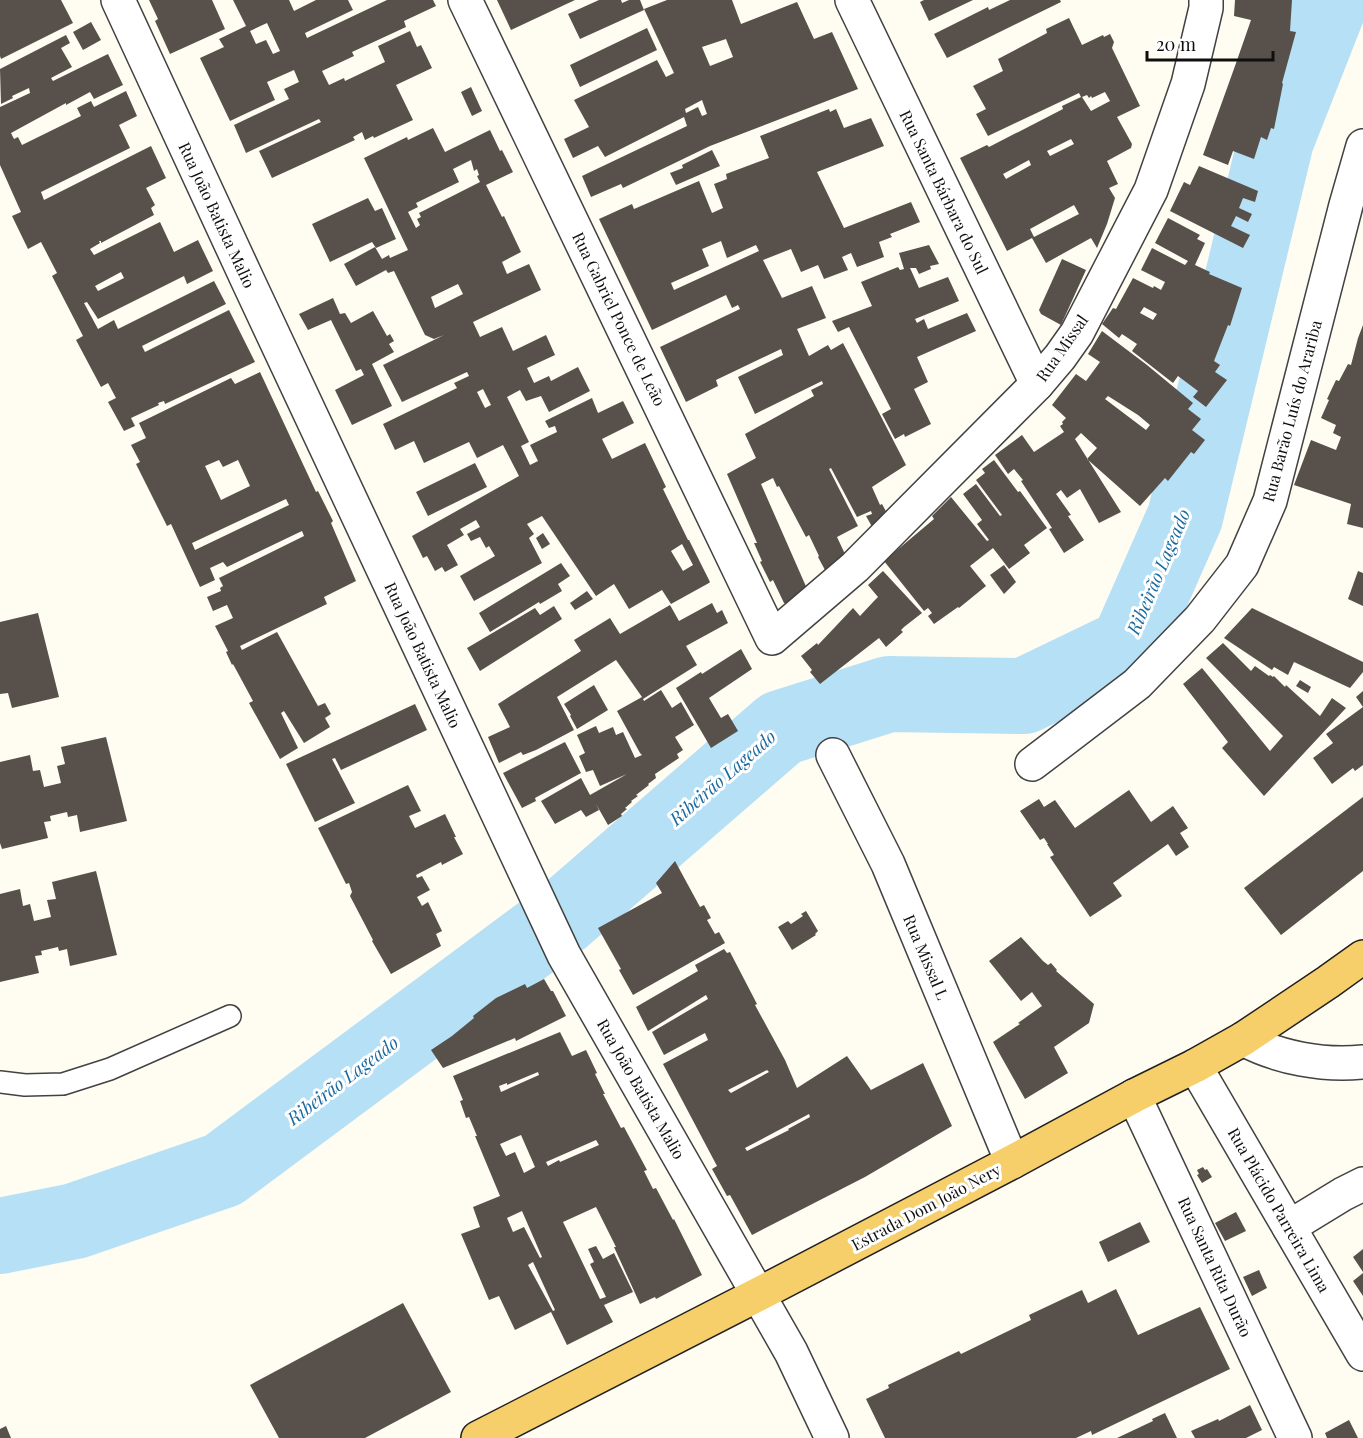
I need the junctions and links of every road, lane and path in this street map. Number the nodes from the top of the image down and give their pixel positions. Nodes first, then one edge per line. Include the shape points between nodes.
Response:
1 (118, 0) edge
2 (465, 0) edge
3 (852, 0) edge
4 (1206, 0) edge
5 (1363, 146) edge
6 (1037, 384) junction
7 (823, 595) joint
8 (833, 755) dead end
9 (1032, 764) dead end
10 (1363, 957) edge
11 (230, 1016) dead end
12 (1243, 1039) junction
13 (1363, 1062) edge
14 (1195, 1066) junction
15 (0, 1082) edge
16 (1134, 1096) junction
17 (1012, 1162) junction
18 (1363, 1184) edge
19 (1289, 1227) junction
20 (759, 1294) junction
21 (1363, 1354) edge
22 (478, 1438) edge
23 (832, 1438) edge
24 (1295, 1438) edge

1 - 20 street, Rua João Batista Malio via 564,955
2 - 7 street, Rua Gabriel Ponce de Leão via 776,644
3 - 6 street, Rua Santa Bárbara do Sul
4 - 6 street, Rua Missal via 1188,84 1151,190 1077,333
5 - 9 street, Rua Barão Luís do Arariba via 1270,501 1242,565 1200,619 1137,684
6 - 7 street, Rua Missal
8 - 17 street, Rua Missal L via 888,864
10 - 12 main road, Estrada Dom João Nery
11 - 15 lane via 110,1069 63,1084
12 - 13 street via 1273,1053 1300,1059
12 - 14 main road, Estrada Dom João Nery
14 - 16 main road, Estrada Dom João Nery
14 - 19 street, Rua Plácido Parreira Lima
16 - 17 main road, Estrada Dom João Nery
16 - 24 street, Rua Santa Rita Durão
17 - 20 main road, Estrada Dom João Nery
18 - 19 street
19 - 21 street, Rua Plácido Parreira Lima
20 - 22 main road, Estrada Dom João Nery
20 - 23 street, Rua João Batista Malio

